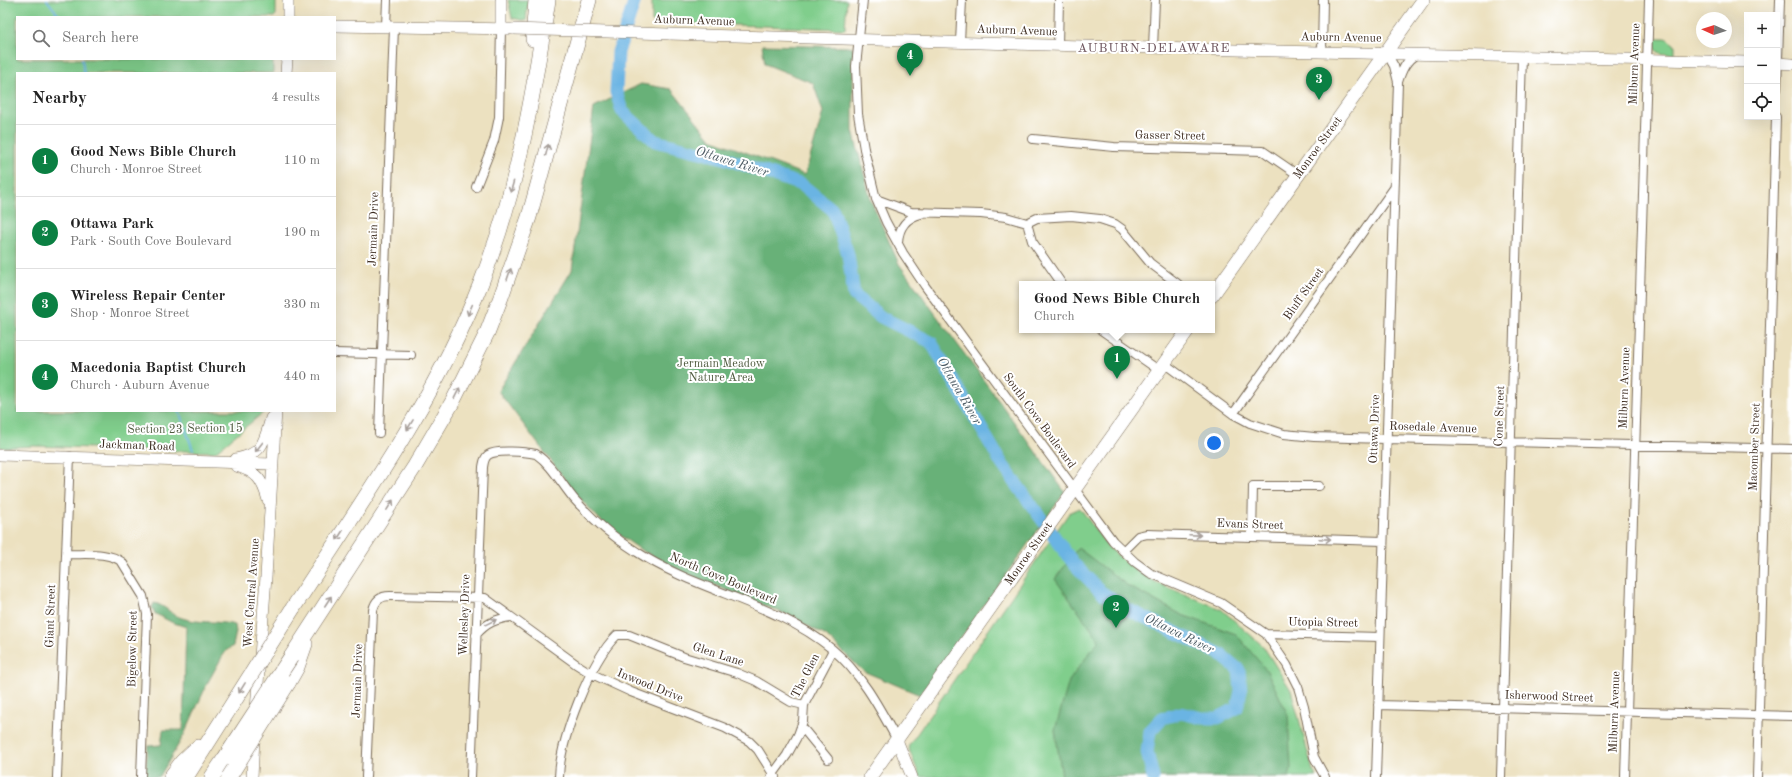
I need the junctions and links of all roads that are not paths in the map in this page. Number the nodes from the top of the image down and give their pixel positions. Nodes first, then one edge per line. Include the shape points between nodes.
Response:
1 (288, 0) edge
2 (387, 0) edge
3 (501, 0) edge
4 (536, 0) edge
5 (548, 0) edge
6 (589, 0) edge
7 (863, 0) edge
8 (962, 0) edge
9 (1059, 0) edge
10 (1155, 0) edge
11 (1323, 0) edge
12 (1423, 0) edge
13 (1649, 0) edge
14 (1780, 0) edge
15 (288, 16) edge
16 (336, 26) edge
17 (390, 27) junction
18 (501, 30) junction
19 (860, 39) junction
20 (960, 42) junction
21 (1058, 45) junction
22 (1153, 48) junction
23 (1778, 48) edge
24 (1322, 51) junction
25 (1386, 52) junction
26 (1419, 53) junction
27 (1522, 56) junction
28 (286, 60) edge
29 (1647, 60) junction
30 (1744, 62) edge
31 (1780, 63) edge
32 (1792, 64) edge
33 (286, 72) edge
34 (1398, 82) junction
35 (1776, 120) edge
36 (528, 122) junction
37 (1034, 139) dead end
38 (1298, 175) junction
39 (476, 187) dead end
40 (1394, 188) junction
41 (876, 198) junction
42 (924, 213) junction
43 (1027, 223) junction
44 (898, 242) junction
45 (1060, 281) edge
46 (1174, 281) edge
47 (1215, 292) edge
48 (1106, 333) edge
49 (1186, 333) edge
50 (336, 353) edge
51 (382, 354) junction
52 (411, 355) dead end
53 (1162, 368) junction
54 (274, 412) edge
55 (274, 412) edge
56 (1233, 414) junction
57 (379, 433) dead end
58 (1386, 439) junction
59 (1511, 442) junction
60 (1635, 446) junction
61 (1766, 448) junction
62 (1792, 449) edge
63 (0, 455) edge
64 (70, 456) junction
65 (488, 456) joint
66 (222, 462) junction
67 (273, 464) junction
68 (1319, 486) dead end
69 (1072, 494) junction
70 (270, 508) junction
71 (1252, 537) junction
72 (1383, 541) junction
73 (1122, 550) junction
74 (66, 554) junction
75 (390, 596) joint
76 (478, 598) junction
77 (511, 617) junction
78 (307, 634) junction
79 (1266, 634) junction
80 (476, 635) junction
81 (1380, 637) junction
82 (833, 650) junction
83 (592, 674) junction
84 (804, 705) junction
85 (1378, 705) junction
86 (1503, 708) junction
87 (1627, 711) junction
88 (1759, 715) junction
89 (1792, 716) edge
90 (801, 726) junction
91 (217, 728) junction
92 (897, 740) junction
93 (828, 759) dead end
94 (773, 776) edge
95 (57, 777) edge
96 (141, 777) edge
97 (170, 777) edge
98 (186, 777) edge
99 (212, 777) edge
100 (229, 777) edge
101 (252, 777) edge
102 (366, 777) edge
103 (471, 777) edge
104 (559, 777) edge
105 (870, 777) edge
106 (912, 777) edge
107 (1324, 777) edge
108 (1376, 777) edge
109 (1501, 777) edge
110 (1625, 777) edge
111 (1757, 777) edge

1 - 15 street
2 - 17 street, Jermain Drive
3 - 18 street
4 - 36 highway
5 - 36 highway
78 -> 6 highway via 429,442 453,401 486,333 529,217
7 - 19 street, South Cove Boulevard
8 - 20 street
9 - 21 street
10 - 22 street
11 - 24 street
12 - 25 main road, Monroe Street
13 - 29 street, Milburn Avenue
14 - 23 street
16 - 17 street, Auburn Avenue
17 - 18 street, Auburn Avenue
17 - 51 street, Jermain Drive
18 - 19 street, Auburn Avenue, bridge
18 - 39 street via 499,117 494,140
19 - 20 street, Auburn Avenue
19 - 41 street, South Cove Boulevard via 856,66 858,114
20 - 21 street, Auburn Avenue
21 - 22 street, Auburn Avenue
22 - 24 street, Auburn Avenue
24 - 25 street, Auburn Avenue
25 - 26 street, Auburn Avenue
25 - 34 street, Ottawa Drive via 1394,66
25 - 38 main road, Monroe Street
26 - 27 street, Auburn Avenue
26 - 34 street, Ottawa Drive via 1403,68
27 - 29 street, Auburn Avenue
27 - 59 street, Cone Street
28 - 33 street
29 - 30 street, Auburn Avenue
29 - 60 street, Milburn Avenue
31 - 32 street
34 - 40 street, Ottawa Drive
35 - 61 street, Macomber Street
36 -> 91 highway, bridge via 502,224 460,333 410,425
37 - 38 street, Gasser Street via 1114,147 1263,151
38 - 47 main road, Monroe Street
40 - 56 street, Bluff Street
40 - 58 street, Ottawa Drive
41 - 42 street via 911,212
41 - 44 street, South Cove Boulevard
42 - 43 street via 981,214
42 - 44 street via 907,220 899,234
43 - 45 street via 1032,242
43 - 46 street via 1037,218 1071,216 1100,219 1115,224 1150,263
44 - 69 street, South Cove Boulevard via 925,286
48 - 53 street, Rosedale Avenue
49 - 53 main road, Monroe Street
50 - 51 street
51 - 52 street
51 - 57 street, Jermain Drive
53 - 56 street, Rosedale Avenue
53 - 69 main road, Monroe Street
54 -> 66 street via 263,445 258,450 244,458
55 - 67 street, West Central Avenue
56 - 58 street, Rosedale Avenue via 1250,423 1284,434
58 - 59 street, Rosedale Avenue
58 - 72 street, Ottawa Drive
59 - 60 street, Rosedale Avenue
59 - 86 street, Cone Street
60 - 61 street, Rosedale Avenue
60 - 87 street, Milburn Avenue
61 - 62 street, Rosedale Avenue
61 - 88 street, Macomber Street
63 - 64 street, Jackman Road
64 - 66 street, Jackman Road
64 - 74 street, Giant Street
65 - 76 street, Wellesley Drive via 484,460
65 - 82 street, North Cove Boulevard via 494,452 536,454 542,458 574,500 602,528 637,552 685,578 786,620 809,632
66 - 67 street, Jackman Road
66 - 70 street via 255,474 264,486
67 - 70 street, West Central Avenue
68 - 71 street via 1253,486
69 - 73 street, South Cove Boulevard
69 - 92 main road, Monroe Street
70 - 101 street, West Central Avenue
71 -> 72 street, Evans Street
73 -> 71 street, Evans Street via 1138,536 1147,534
72 - 81 street, Ottawa Drive
73 - 79 street, South Cove Boulevard via 1150,573 1221,603
74 - 95 street, Giant Street
74 - 96 street, Bigelow Street via 107,555 118,559 143,596 147,614
75 - 76 street, Inwood Drive
75 - 102 street, Jermain Drive via 380,598 373,610
76 - 77 street, Inwood Drive via 485,598
76 - 80 street, Wellesley Drive
80 -> 77 street via 491,622
77 - 83 street, Inwood Drive
78 - 99 highway, bridge
78 - 100 highway, bridge via 303,654 288,683
79 - 81 street, Utopia Street
79 - 107 street, South Cove Boulevard via 1298,687 1314,757
80 - 103 street, Wellesley Drive
81 - 85 street, Ottawa Drive
82 - 84 street, The Glen
82 - 92 street, North Cove Boulevard via 855,672 871,694
83 - 84 street, Glen Lane via 601,654 611,641 617,635 629,635 684,657 737,673 791,702
83 - 94 street, Inwood Drive via 737,734 758,750
83 - 104 street via 571,721 563,748
84 - 90 street, The Glen
85 - 86 street, Isherwood Street
85 - 108 street, Ottawa Drive
86 - 87 street, Isherwood Street
86 - 109 street, Cone Street
87 - 88 street, Isherwood Street
87 - 110 street, Milburn Avenue
88 - 89 street, Isherwood Street
88 - 111 street, Macomber Street
90 - 93 street
90 - 94 street, The Glen
91 - 97 highway
91 - 98 highway
92 - 105 main road, Monroe Street
92 - 106 street, North Cove Boulevard

